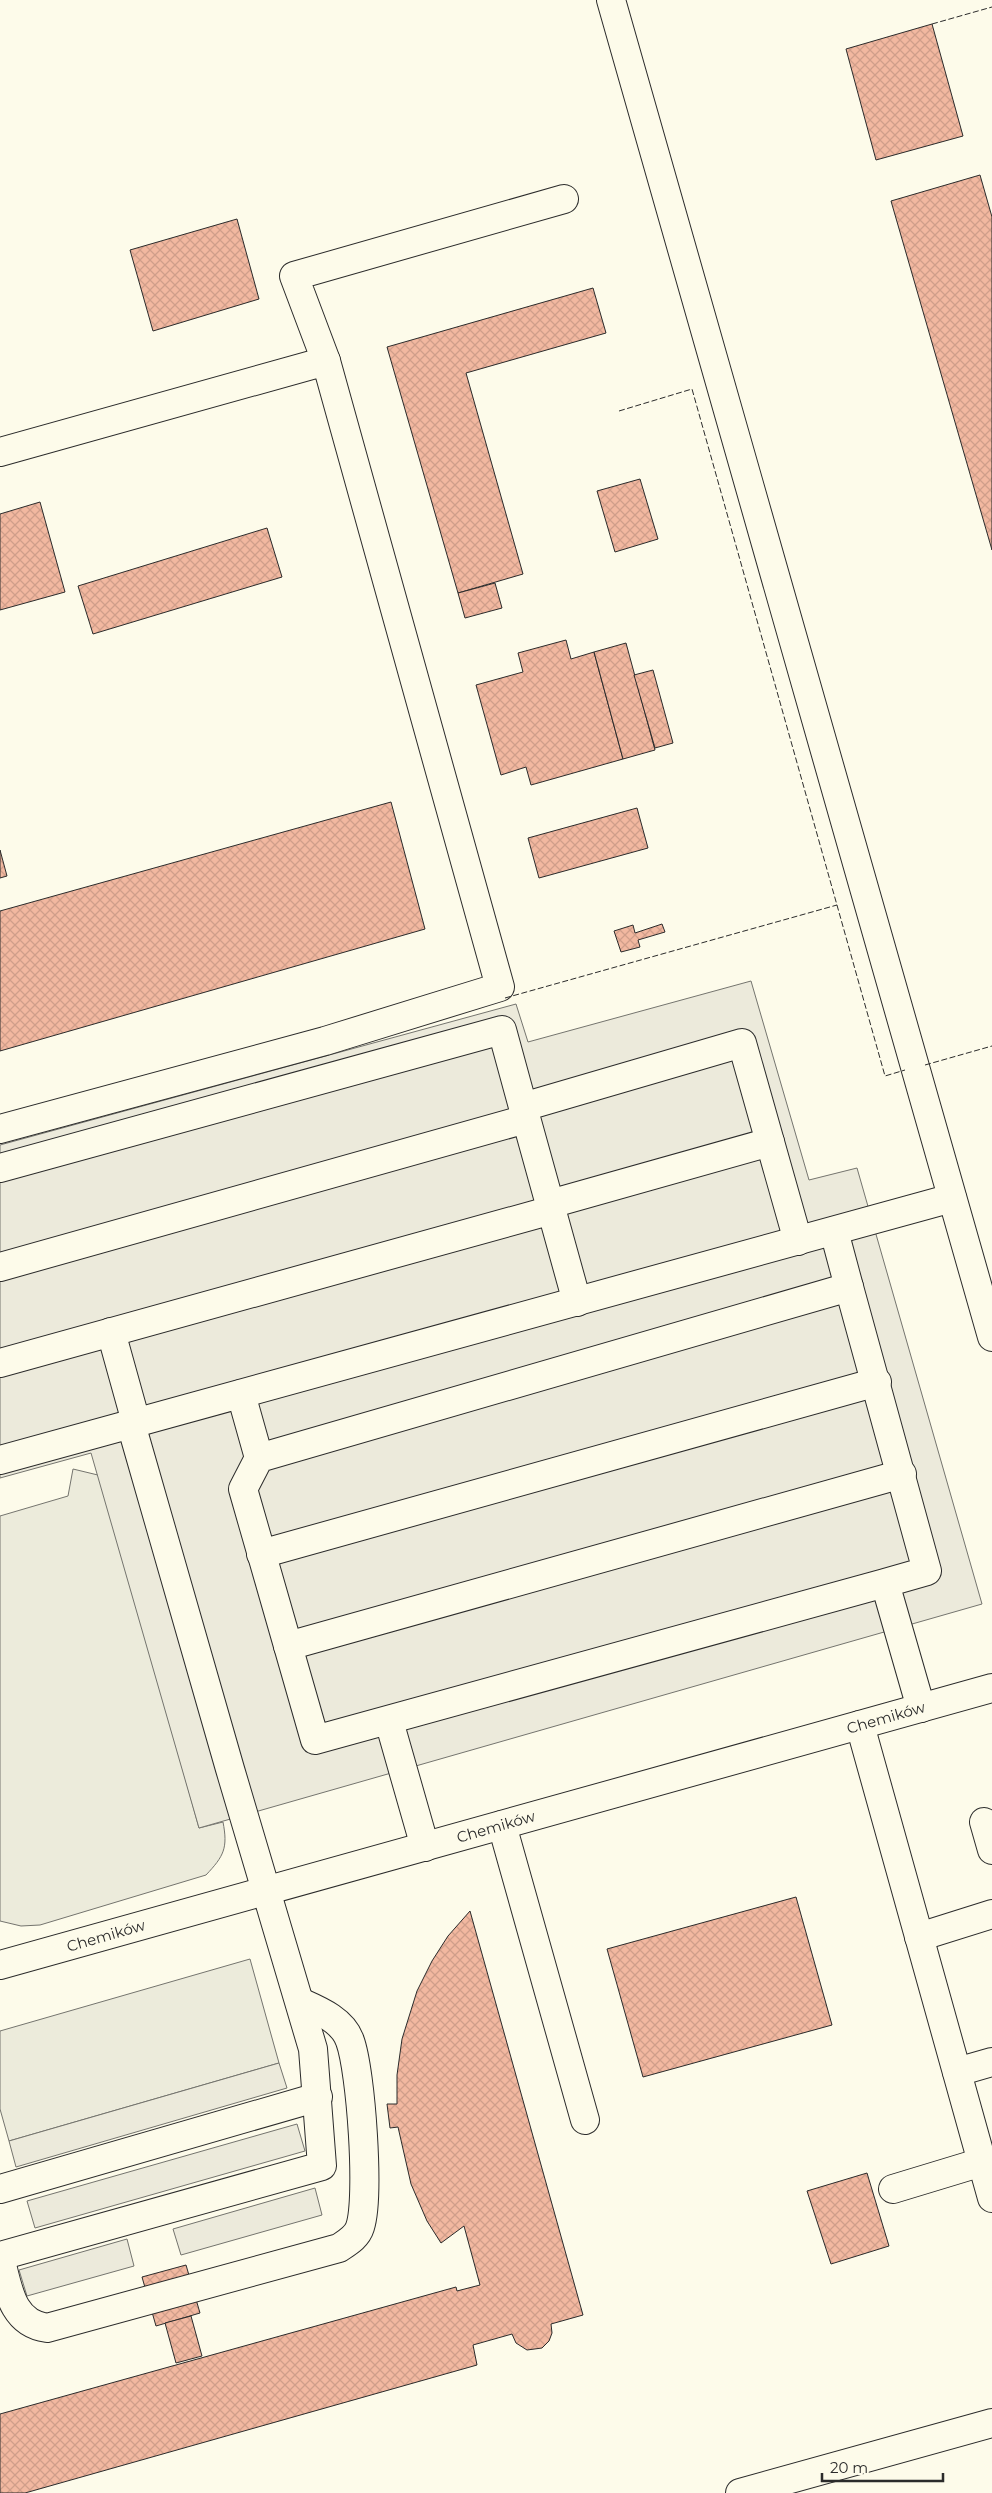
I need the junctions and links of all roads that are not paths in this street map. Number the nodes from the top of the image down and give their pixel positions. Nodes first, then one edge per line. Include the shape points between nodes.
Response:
1 (611, 0) edge
2 (564, 199) dead end
3 (326, 361) junction
4 (0, 452) edge
5 (525, 1113) junction
6 (0, 1129) edge
7 (770, 1142) junction
8 (0, 1168) edge
9 (952, 1198) junction
10 (551, 1207) junction
11 (834, 1231) junction
12 (798, 1241) junction
13 (0, 1267) edge
14 (849, 1288) junction
15 (577, 1302) junction
16 (111, 1332) junction
17 (992, 1337) edge
18 (0, 1363) edge
19 (877, 1382) junction
20 (241, 1394) junction
21 (134, 1423) junction
22 (259, 1458) junction
23 (0, 1460) edge
24 (902, 1474) junction
25 (261, 1554) junction
26 (884, 1583) junction
27 (288, 1646) junction
28 (992, 1688) edge
29 (921, 1708) junction
30 (389, 1720) junction
31 (860, 1725) junction
32 (984, 1822) dead end
33 (502, 1826) junction
34 (425, 1847) junction
35 (992, 1850) edge
36 (266, 1891) junction
37 (992, 1914) edge
38 (919, 1937) junction
39 (0, 1965) edge
40 (300, 2002) junction
41 (992, 2062) edge
42 (957, 2072) junction
43 (318, 2097) junction
44 (585, 2120) dead end
45 (982, 2162) junction
46 (0, 2189) edge
47 (893, 2189) dead end
48 (992, 2198) edge
49 (0, 2257) edge
50 (992, 2423) edge
51 (740, 2493) edge

1 - 9 street
2 - 3 street via 294,276
3 - 4 street
3 - 6 street via 500,987 325,1041
5 - 7 street via 742,1043
5 - 8 street via 502,1030
5 - 10 street
5 - 13 street
7 - 10 street
7 - 12 street
9 - 11 street
9 - 17 street
10 - 15 street
10 - 16 street
11 - 12 street
11 - 14 street
12 - 15 street
14 - 19 street
14 - 22 street
15 - 20 street
16 - 18 street
16 - 21 street
19 - 24 street
19 - 25 street
20 - 21 street
20 - 22 street
21 - 23 street
21 - 36 street
22 - 25 street via 243,1489
24 - 26 street via 927,1571
24 - 27 street
25 - 27 street
26 - 29 street
26 - 30 street
27 - 30 street via 315,1740
28 - 29 street, Chemików
29 - 31 street, Chemików
30 - 34 street
31 - 33 street, Chemików
31 - 38 street
32 - 35 street
33 - 34 street, Chemików
33 - 44 street
34 - 36 street, Chemików
36 - 39 street, Chemików
36 - 40 street
37 - 38 street
38 - 42 street
40 - 43 street via 313,2049
40 - 49 street via 336,2022 350,2039 361,2114 365,2190 360,2228 351,2241 339,2248 47,2328 37,2327 17,2312
41 - 42 street
42 - 45 street
43 - 46 street
43 - 49 street via 322,2166
45 - 47 street
45 - 48 street
50 - 51 street

